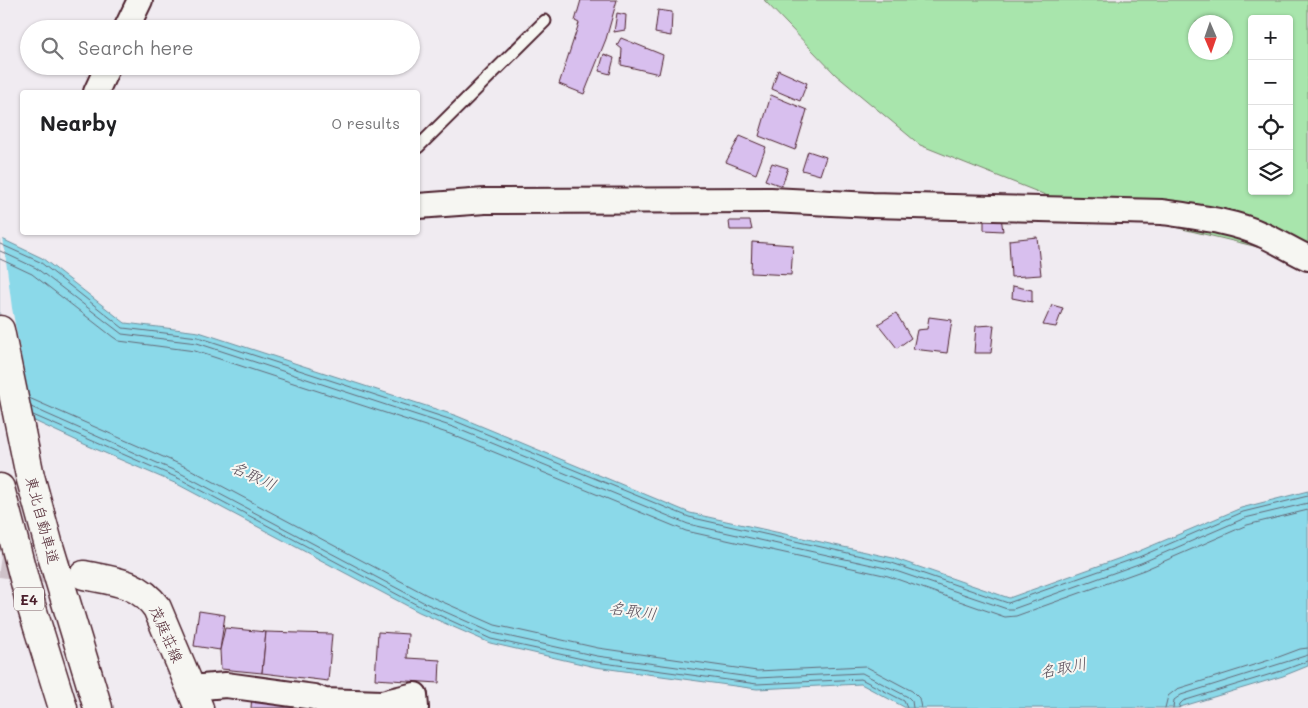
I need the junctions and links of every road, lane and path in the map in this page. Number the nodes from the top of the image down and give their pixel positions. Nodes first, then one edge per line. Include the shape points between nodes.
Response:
1 (140, 0) edge
2 (130, 20) edge
3 (545, 22) dead end
4 (104, 75) edge
5 (97, 90) edge
6 (420, 145) edge
7 (420, 206) edge
8 (1308, 258) edge
9 (0, 330) edge
10 (0, 488) edge
11 (0, 530) edge
12 (49, 546) junction
13 (84, 575) tunnel mouth
14 (194, 698) edge
15 (50, 708) edge
16 (63, 708) edge
17 (98, 708) edge
18 (110, 708) edge
19 (416, 708) edge

1 - 2 street
3 - 6 lane
4 - 5 street
7 - 8 street via 484,201 771,200 1162,212 1196,216 1262,234
9 - 12 main road, 東北自動車道 / E4 via 30,476
10 - 16 main road, E4
11 - 15 main road
12 - 17 main road, 東北自動車道 / E4
12 - 18 main road
13 - 14 main road, 茂庭荘線 via 137,588 149,597 157,608
14 - 19 street via 226,685 324,701 382,704 415,695

